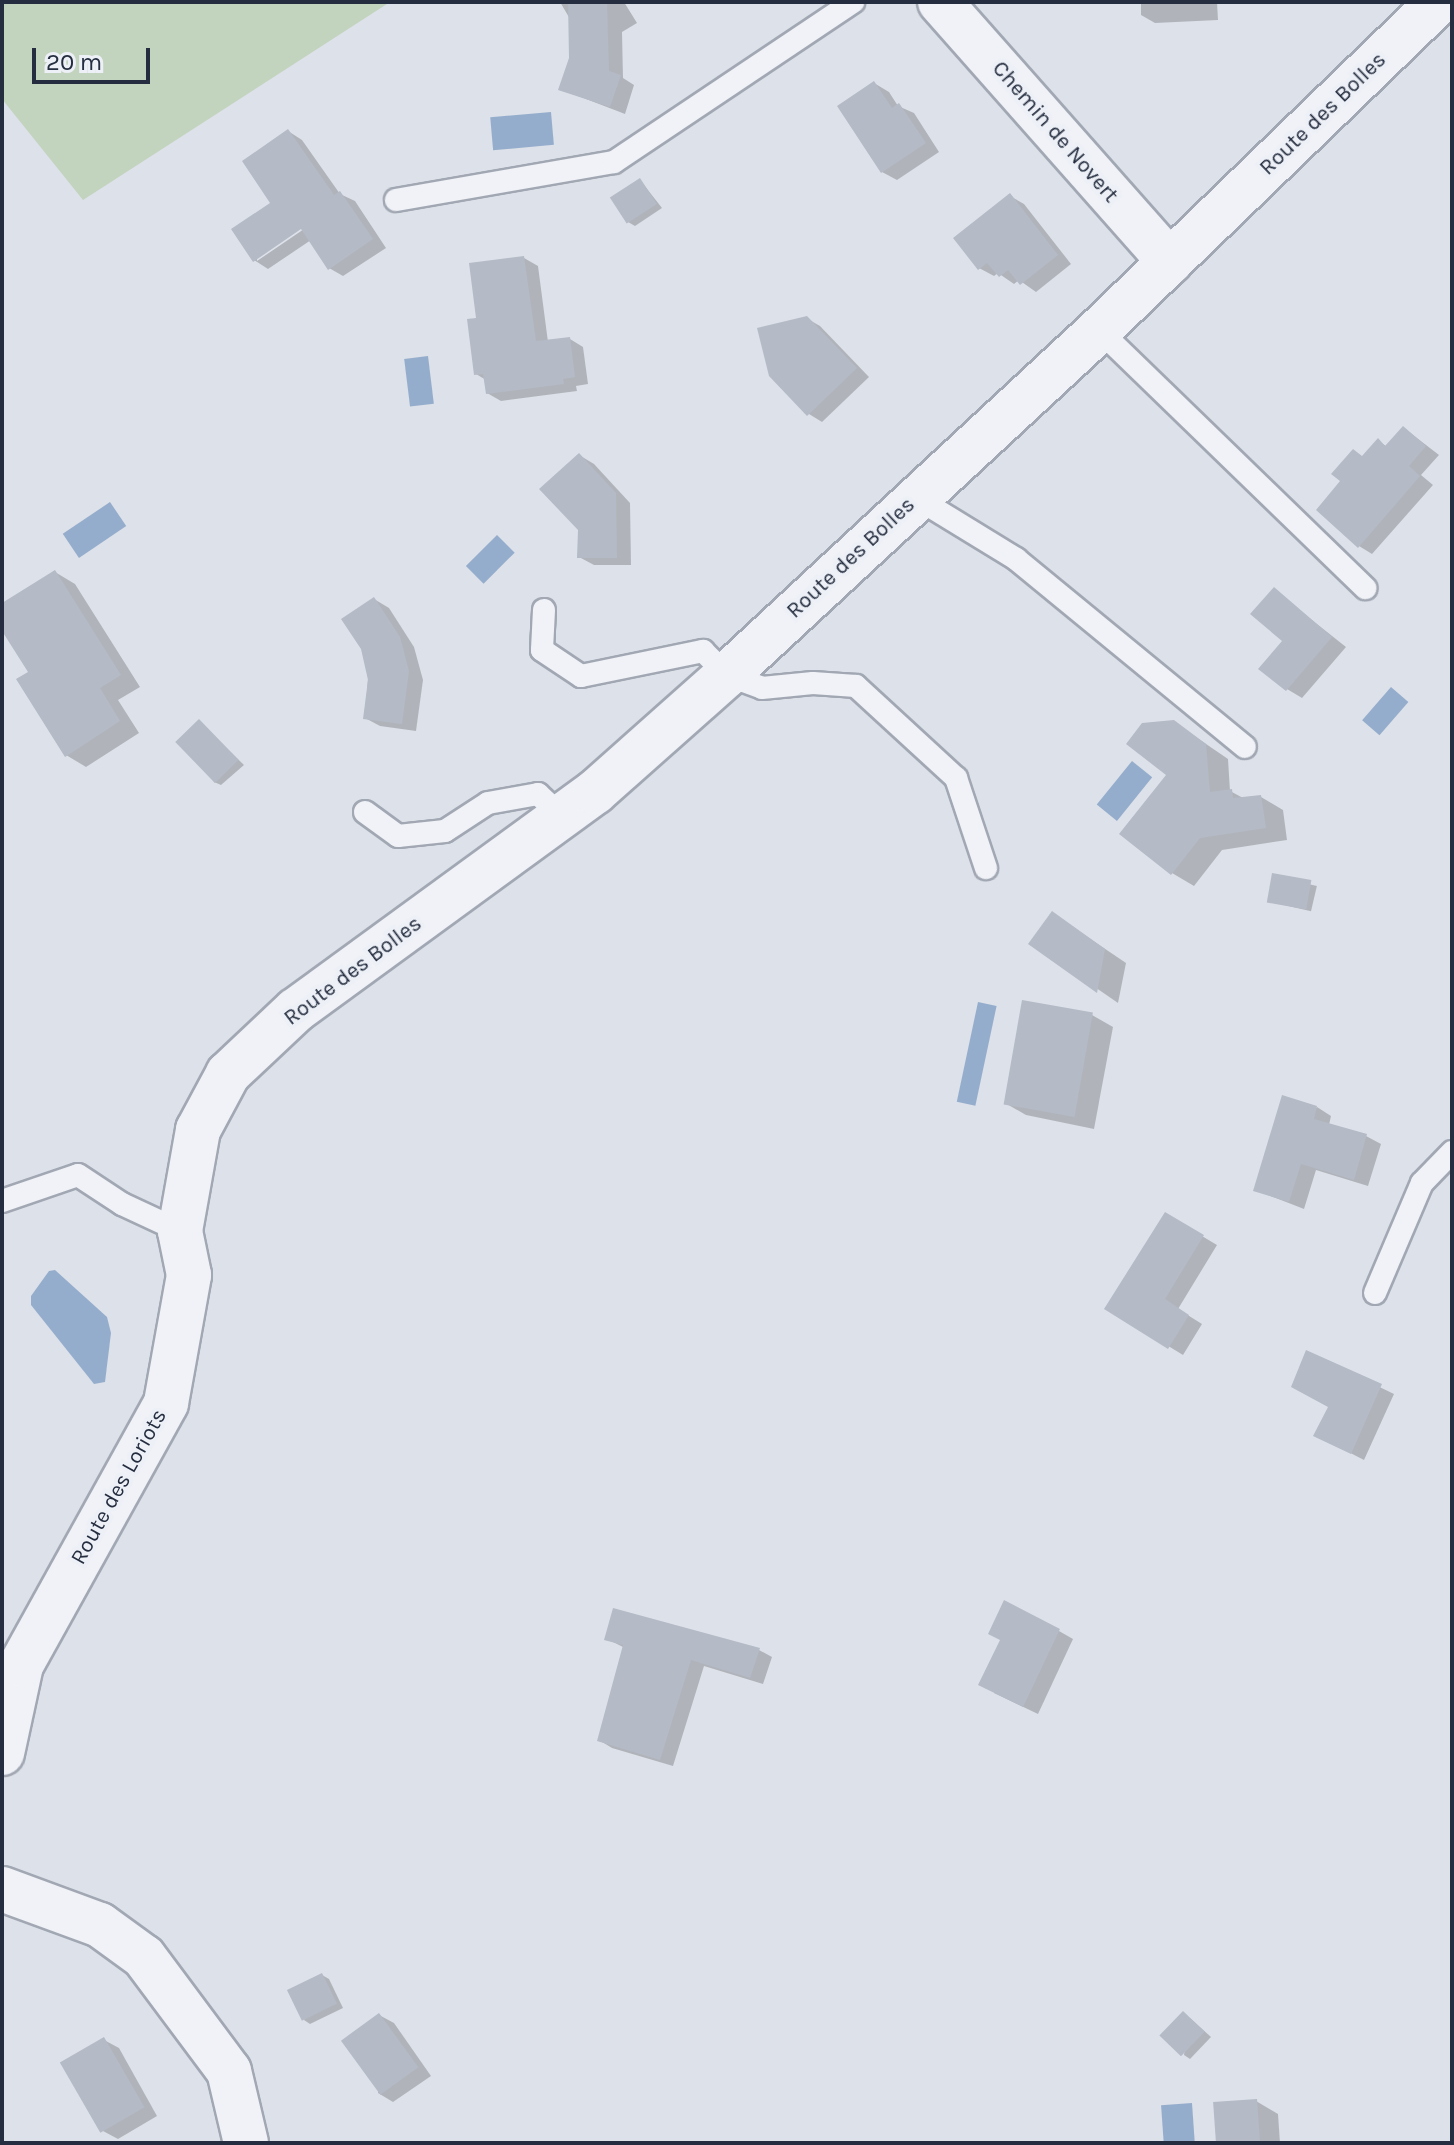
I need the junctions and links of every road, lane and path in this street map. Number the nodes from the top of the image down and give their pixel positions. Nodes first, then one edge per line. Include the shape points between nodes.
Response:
1 (853, 2) edge
2 (940, 2) edge
3 (1439, 2) edge
4 (396, 200) dead end
5 (1170, 262) junction
6 (1099, 330) junction
7 (915, 497) junction
8 (1365, 588) dead end
9 (544, 610) dead end
10 (727, 675) junction
11 (1245, 747) dead end
12 (365, 812) dead end
13 (562, 816) junction
14 (986, 868) dead end
15 (228, 1074) joint
16 (1452, 1152) edge
17 (2, 1201) edge
18 (180, 1231) junction
19 (1375, 1293) dead end
20 (2, 1753) edge
21 (2, 1889) edge
22 (246, 2143) edge

1 - 4 lane via 614,162
2 - 5 street, Chemin de Novert
3 - 5 street, Route des Bolles
5 - 6 street, Route des Bolles
6 - 7 street, Route des Bolles
6 - 8 lane
7 - 10 street, Route des Bolles
7 - 11 lane via 1016,559
9 - 10 lane via 542,650 581,676 703,651
10 - 13 street, Route des Bolles
10 - 14 lane via 762,688 856,686 956,778
12 - 13 lane via 398,836 445,831 488,803 538,794
13 - 15 street, Route des Bolles via 296,1010
15 - 18 street, Route des Loriots via 198,1130
16 - 19 lane via 1422,1183
17 - 18 lane via 78,1175 122,1204
18 - 20 street, Route des Loriots via 189,1275 166,1403 21,1665
21 - 22 street via 100,1925 144,1957 229,2071

